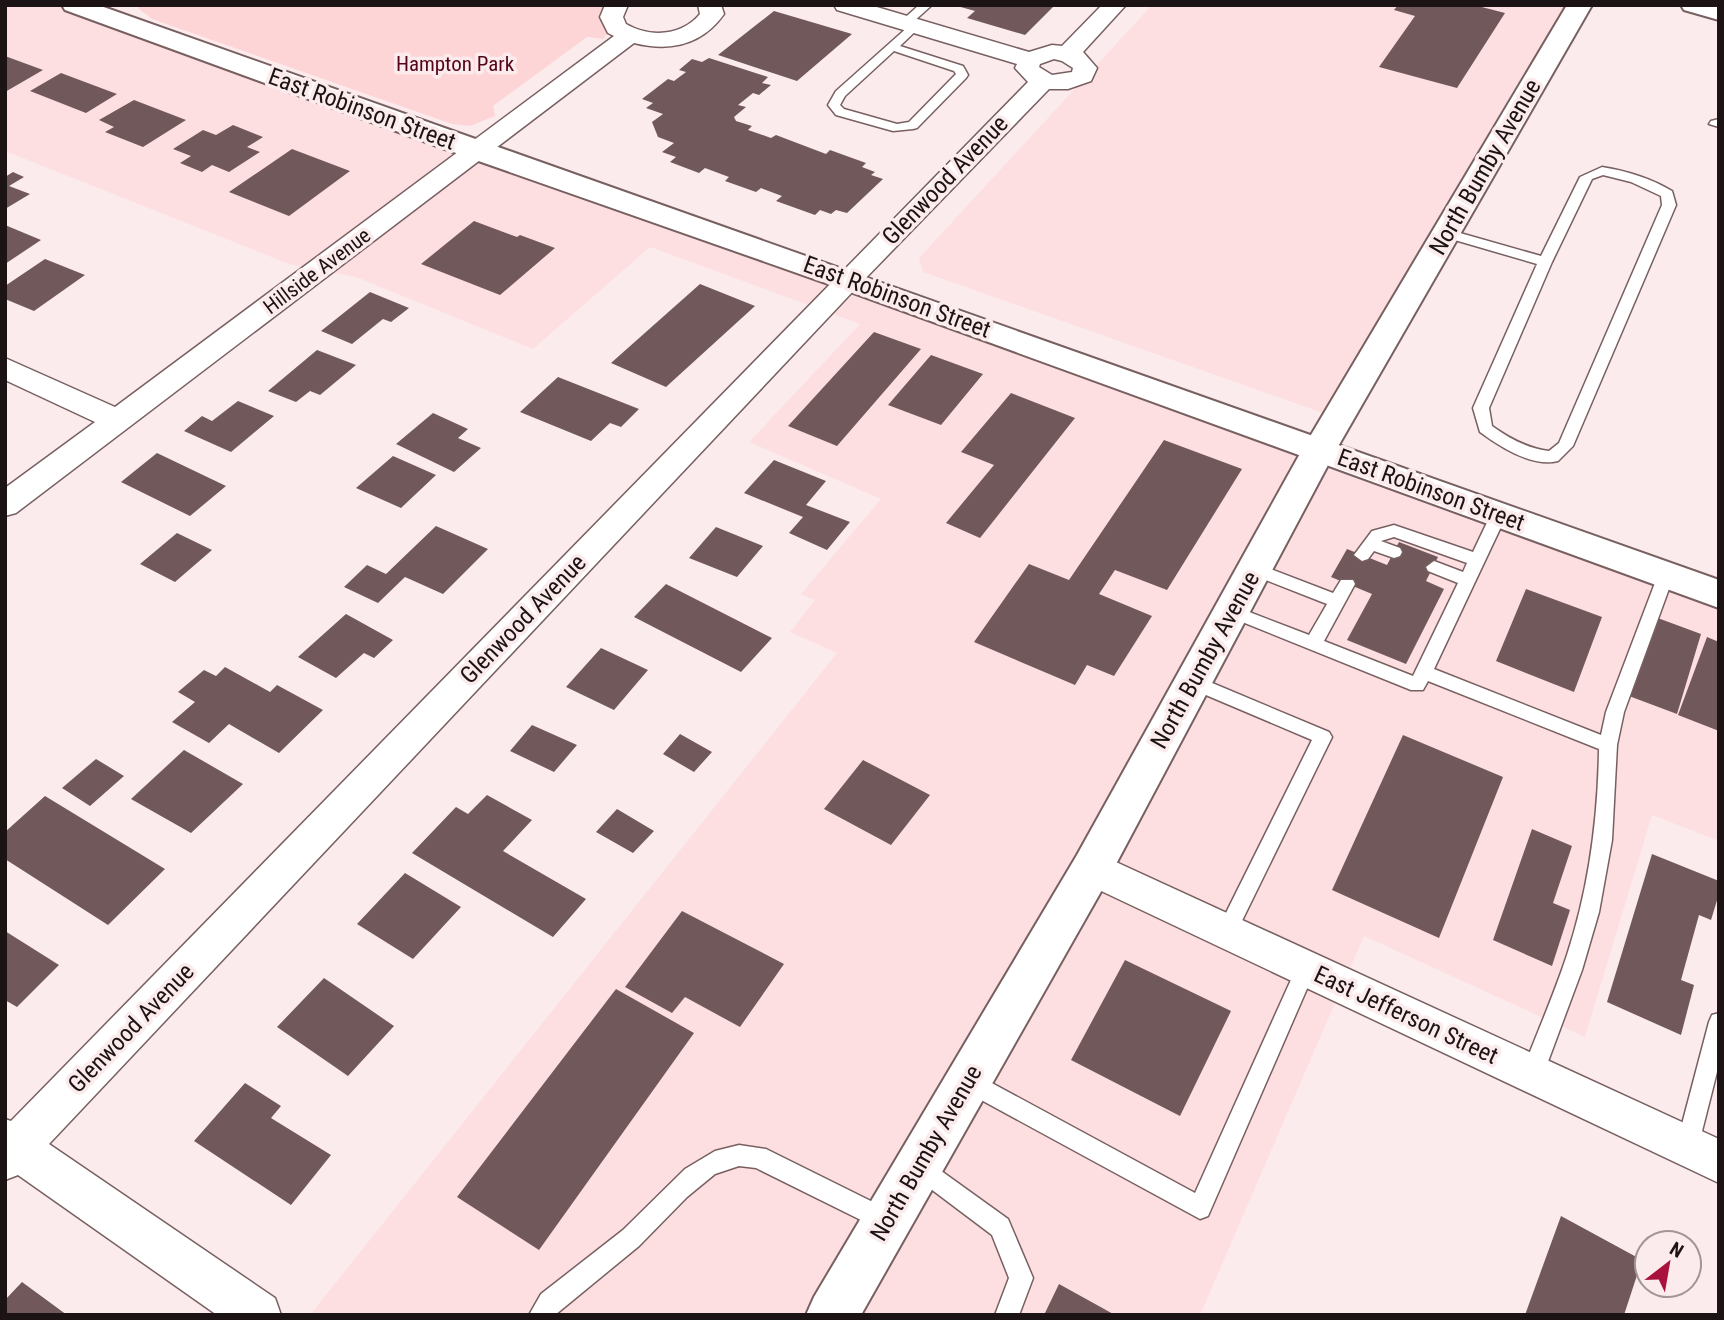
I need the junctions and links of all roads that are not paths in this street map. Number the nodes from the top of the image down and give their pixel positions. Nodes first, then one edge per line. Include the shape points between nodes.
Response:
1 (617, 5) edge
2 (711, 5) edge
3 (845, 5) edge
4 (1115, 5) edge
5 (1580, 5) edge
6 (1693, 5) edge
7 (95, 8) edge
8 (1719, 12) edge
9 (915, 18) edge
10 (629, 36) junction
11 (892, 47) junction
12 (1036, 71) junction
13 (477, 151) junction
14 (1446, 233) junction
15 (1545, 262) junction
16 (848, 279) junction
17 (5, 368) edge
18 (118, 420) junction
19 (1319, 450) junction
20 (5, 505) edge
21 (1499, 514) junction
22 (1394, 552) dead end
23 (1477, 560) junction
24 (1434, 567) dead end
25 (1254, 569) junction
26 (1666, 575) junction
27 (1468, 580) junction
28 (1347, 584) dead end
29 (1719, 594) edge
30 (1337, 601) junction
31 (1231, 611) junction
32 (1313, 644) junction
33 (1424, 672) junction
34 (1193, 682) junction
35 (1608, 745) junction
36 (1092, 868) junction
37 (1227, 931) junction
38 (1306, 968) junction
39 (1719, 1022) edge
40 (1532, 1074) junction
41 (967, 1081) junction
42 (9, 1149) edge
43 (1703, 1155) edge
44 (919, 1166) junction
45 (887, 1222) junction
46 (258, 1315) edge
47 (541, 1315) edge
48 (832, 1315) edge
49 (1007, 1315) edge

1 - 10 street via 610,20
2 - 10 street via 709,22 691,34 652,41
3 - 9 street
4 - 12 street via 1068,54 1052,52
5 - 14 main road, North Bumby Avenue
6 - 8 main road
7 - 13 main road, East Robinson Street
9 - 11 lane
9 - 12 street
10 - 13 street, Hillside Avenue
11 - 11 lane via 840,94 834,105 840,112 897,128 913,125 962,75 959,69
12 - 16 street, Glenwood Avenue
13 - 16 main road, East Robinson Street
13 - 18 street, Hillside Avenue
14 - 15 lane
14 - 19 main road, North Bumby Avenue
15 - 15 lane via 1481,408 1485,428 1513,448 1552,457 1565,446 1662,226 1669,205 1667,194 1626,174 1602,171 1587,177
16 - 19 main road, East Robinson Street
16 - 42 street, Glenwood Avenue
17 - 18 street
18 - 20 street, Hillside Avenue
19 - 21 main road, East Robinson Street
19 - 25 main road, North Bumby Avenue
21 - 23 lane
21 - 26 main road, East Robinson Street
22 - 23 lane via 1366,549 1377,534 1389,530
23 - 27 lane
24 - 27 lane
25 - 30 lane
25 - 31 main road, North Bumby Avenue
26 - 29 main road, East Robinson Street
26 - 35 lane via 1615,712
27 - 33 lane
28 - 30 lane
30 - 32 lane
31 - 32 lane
31 - 34 main road, North Bumby Avenue
32 - 33 lane via 1417,685
33 - 35 lane
34 - 36 main road, North Bumby Avenue
34 - 37 lane via 1323,737
35 - 40 lane via 1601,857 1583,935
36 - 37 street, East Jefferson Street
36 - 41 main road, North Bumby Avenue
37 - 38 street, East Jefferson Street
38 - 40 street, East Jefferson Street
38 - 41 lane via 1200,1208
39 - 43 lane
40 - 43 street, East Jefferson Street
41 - 44 main road, North Bumby Avenue
42 - 46 street
44 - 45 main road, North Bumby Avenue
44 - 49 lane via 1000,1227 1021,1278
45 - 47 lane via 758,1157 743,1153 719,1159 693,1174 641,1229 549,1302
45 - 48 main road, North Bumby Avenue

